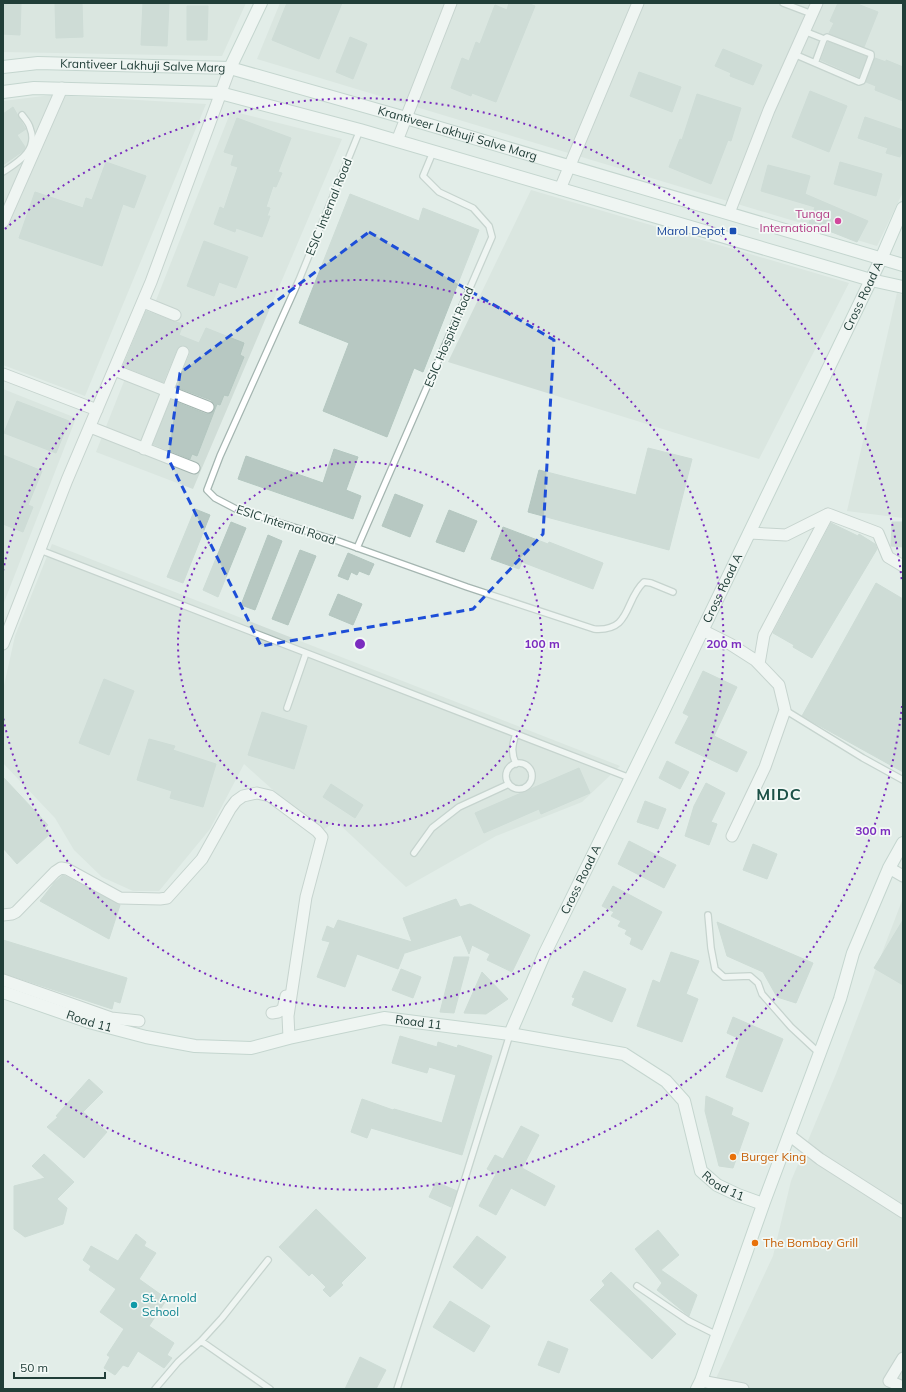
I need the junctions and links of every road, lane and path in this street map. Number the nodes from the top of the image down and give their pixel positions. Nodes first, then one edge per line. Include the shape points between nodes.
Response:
1 (261, 3) edge
2 (451, 3) edge
3 (638, 3) edge
4 (783, 3) edge
5 (817, 3) edge
6 (795, 5) edge
7 (812, 14) junction
8 (804, 31) junction
9 (824, 40) junction
10 (794, 54) junction
11 (815, 63) junction
12 (3, 67) edge
13 (230, 68) junction
14 (62, 88) junction
15 (3, 92) edge
16 (220, 93) junction
17 (22, 115) dead end
18 (406, 118) junction
19 (360, 130) junction
20 (397, 141) junction
21 (433, 152) junction
22 (569, 167) junction
23 (3, 172) edge
24 (560, 189) junction
25 (903, 208) edge
26 (728, 213) junction
27 (3, 222) edge
28 (881, 259) junction
29 (903, 266) edge
30 (871, 280) junction
31 (903, 287) edge
32 (143, 302) junction
33 (175, 315) dead end
34 (183, 352) dead end
35 (114, 370) junction
36 (3, 374) edge
37 (167, 391) junction
38 (208, 407) dead end
39 (97, 410) junction
40 (90, 428) junction
41 (144, 449) junction
42 (194, 468) dead end
43 (828, 514) junction
44 (749, 533) junction
45 (357, 548) junction
46 (40, 550) junction
47 (903, 566) edge
48 (673, 592) dead end
49 (702, 630) junction
50 (3, 644) edge
51 (306, 653) junction
52 (759, 664) junction
53 (287, 708) dead end
54 (785, 710) junction
55 (516, 734) junction
56 (516, 764) junction
57 (630, 778) junction
58 (903, 780) edge
59 (509, 784) junction
60 (732, 836) dead end
61 (903, 843) edge
62 (414, 853) dead end
63 (890, 868) junction
64 (903, 876) edge
65 (306, 896) junction
66 (3, 915) edge
67 (708, 915) dead end
68 (3, 980) edge
69 (3, 992) edge
70 (272, 1013) dead end
71 (139, 1021) dead end
72 (510, 1034) junction
73 (289, 1038) junction
74 (819, 1053) junction
75 (789, 1135) junction
76 (763, 1204) junction
77 (903, 1212) edge
78 (268, 1260) dead end
79 (637, 1286) dead end
80 (717, 1335) junction
81 (201, 1341) junction
82 (903, 1358) edge
83 (699, 1385) edge
84 (903, 1387) edge
85 (155, 1389) edge
86 (270, 1389) edge
87 (397, 1389) edge
88 (743, 1389) edge

1 - 13 main road
2 - 18 street
3 - 22 street
4 - 6 lane
5 - 7 street
6 - 7 lane
7 - 8 street
8 - 9 lane
8 - 10 street
9 - 11 lane
9 - 11 lane via 827,37 871,54 872,57 862,81 859,82
10 - 11 lane
10 - 26 street
12 - 13 main road, Krantiveer Lakhuji Salve Marg via 38,63
13 - 16 street
13 - 18 main road, Krantiveer Lakhuji Salve Marg
14 - 15 main road, Krantiveer Lakhuji Salve Marg
14 - 16 main road, Krantiveer Lakhuji Salve Marg
14 - 27 street
16 - 19 main road, Krantiveer Lakhuji Salve Marg
16 - 32 street
17 - 23 lane via 31,128 28,152
18 - 20 street
18 - 22 main road, Krantiveer Lakhuji Salve Marg
19 - 20 main road, Krantiveer Lakhuji Salve Marg
19 - 45 lane, ESIC Internal Road via 299,280 207,490 215,498 236,510
20 - 21 main road, Krantiveer Lakhuji Salve Marg
21 - 24 main road, Krantiveer Lakhuji Salve Marg
21 - 45 lane, ESIC Hospital Road via 423,176 439,192 473,208 489,226 492,237
22 - 24 street
22 - 26 main road, Krantiveer Lakhuji Salve Marg
24 - 30 main road, Krantiveer Lakhuji Salve Marg
25 - 28 main road, Cross Road A
26 - 28 main road, Krantiveer Lakhuji Salve Marg
28 - 29 main road, Krantiveer Lakhuji Salve Marg
28 - 30 main road, Cross Road A
30 - 31 main road, Krantiveer Lakhuji Salve Marg
30 - 44 main road, Cross Road A
32 - 33 street
32 - 35 street
34 - 37 street
35 - 37 street
35 - 39 street
36 - 39 street
37 - 38 street
37 - 41 street
39 - 40 street
40 - 41 street
40 - 46 street
41 - 42 street
43 - 44 street via 786,535
43 - 47 street via 878,533 888,557
43 - 52 street via 764,636
44 - 49 main road, Cross Road A
45 - 48 lane, ESIC Internal Road via 594,629 605,630 622,619 637,588 644,582
46 - 50 street
46 - 51 lane
49 - 52 street via 730,644
49 - 57 main road, Cross Road A
51 - 53 lane
51 - 55 lane
52 - 54 street via 779,685
54 - 58 lane
54 - 60 street via 765,767
55 - 56 lane via 512,753
55 - 57 lane
56 - 59 lane via 507,772
56 - 59 lane via 528,767 532,774 531,782 520,789
57 - 72 main road, Cross Road A via 544,954
59 - 62 lane via 459,807 432,828
61 - 63 main road
63 - 64 street
63 - 74 main road via 853,953 840,1000
65 - 66 street via 322,839 321,834 274,798 257,793 243,796 236,801 202,859 167,898 120,898 61,868 16,912
65 - 70 street via 302,895 299,900 284,1006 281,1011
65 - 73 street via 288,1016
67 - 74 lane via 715,969 724,977 750,976 791,1027
68 - 71 street via 111,1018
69 - 73 main road, Road 11 via 89,1022 146,1038 195,1046 251,1048
72 - 73 main road, Road 11 via 384,1018
72 - 76 main road, Road 11 via 624,1054 666,1081 684,1101 701,1171 717,1185
72 - 87 lane
74 - 75 main road
75 - 76 main road
75 - 77 street
76 - 80 main road
78 - 81 lane
79 - 80 lane via 689,1321
80 - 83 main road
81 - 85 lane via 178,1362
81 - 86 lane
82 - 84 street via 889,1381
83 - 88 street

